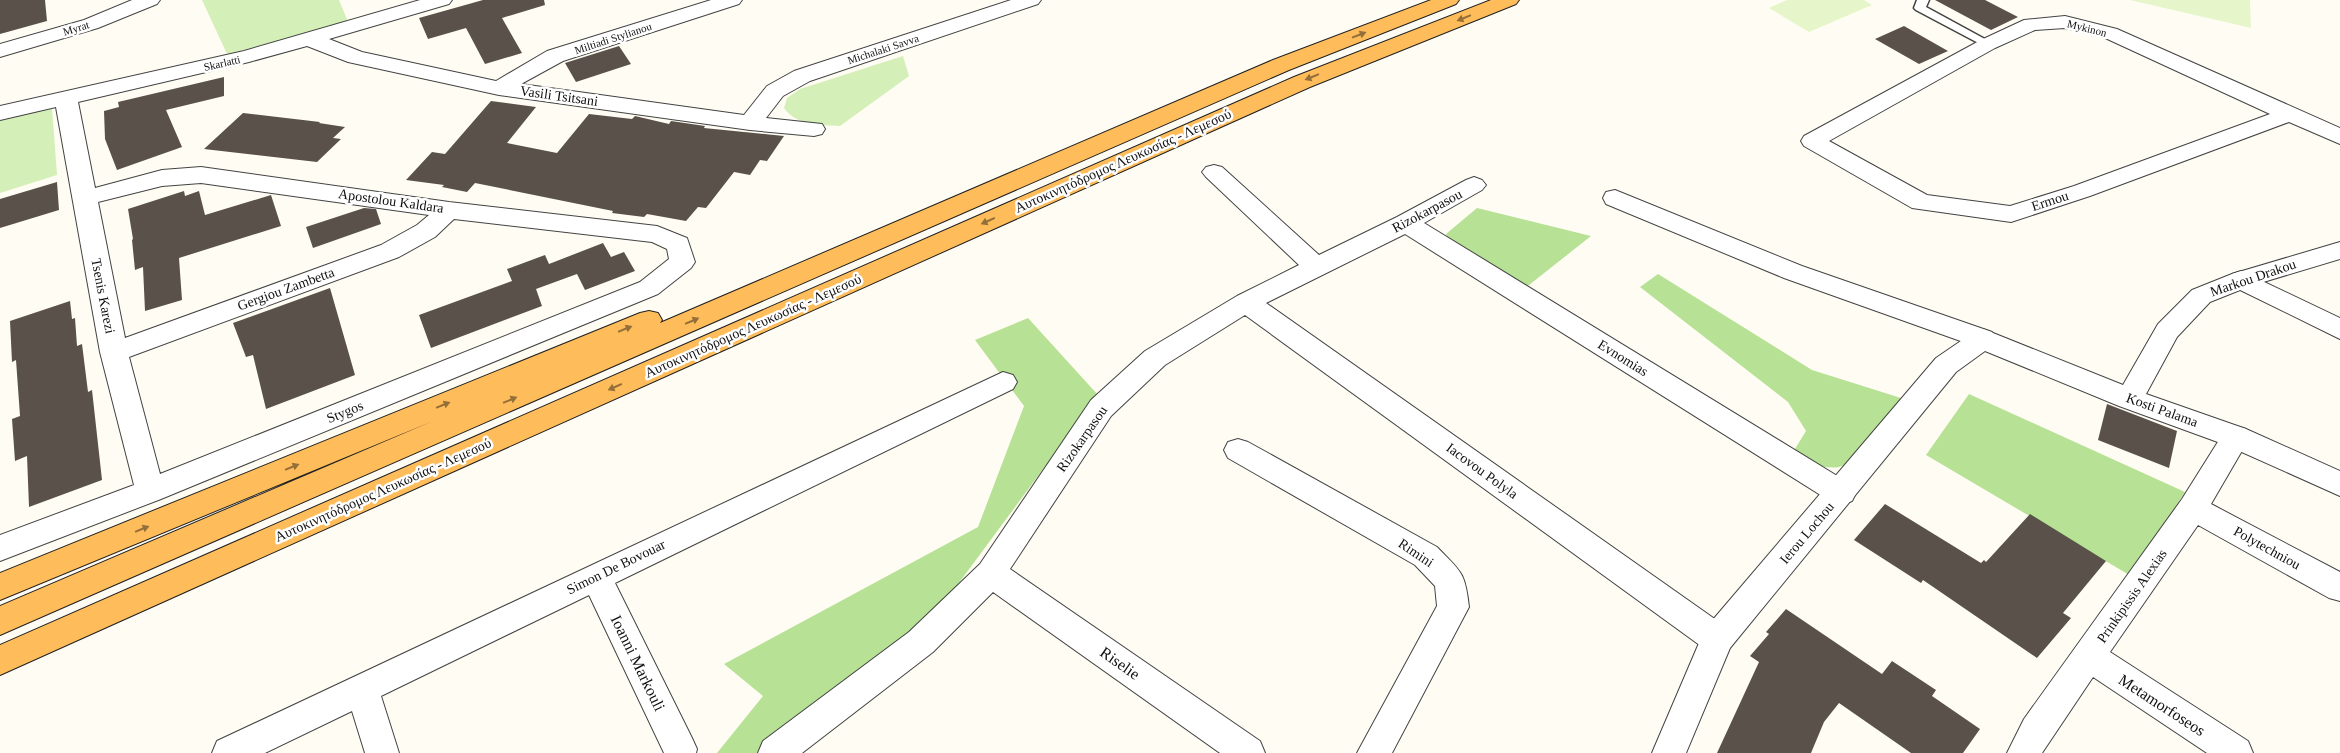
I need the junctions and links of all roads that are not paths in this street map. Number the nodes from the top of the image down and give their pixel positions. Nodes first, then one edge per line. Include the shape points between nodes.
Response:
1 (150, 0) edge
2 (442, 0) edge
3 (732, 0) edge
4 (1031, 0) edge
5 (1449, 0) edge
6 (1509, 0) edge
7 (1923, 0) edge
8 (309, 39) junction
9 (1988, 44) junction
10 (0, 51) edge
11 (1281, 65) junction
12 (499, 88) junction
13 (66, 99) junction
14 (0, 113) edge
15 (2291, 114) junction
16 (750, 123) junction
17 (814, 129) dead end
18 (2340, 137) edge
19 (1812, 142) joint
20 (1214, 172) dead end
21 (1474, 185) dead end
22 (85, 198) junction
23 (1615, 198) dead end
24 (449, 210) junction
25 (1406, 223) junction
26 (2340, 250) edge
27 (682, 262) joint
28 (1317, 268) junction
29 (2241, 280) junction
30 (1246, 302) junction
31 (2340, 329) edge
32 (1983, 339) junction
33 (114, 352) junction
34 (1003, 382) dead end
35 (2129, 399) junction
36 (2236, 437) junction
37 (1238, 450) dead end
38 (386, 454) junction
39 (2340, 484) edge
40 (150, 491) junction
41 (1841, 493) junction
42 (2194, 508) junction
43 (0, 548) edge
44 (991, 573) junction
45 (596, 576) junction
46 (0, 587) edge
47 (2340, 588) edge
48 (0, 602) edge
49 (0, 621) edge
50 (1717, 639) junction
51 (2089, 656) junction
52 (0, 662) edge
53 (362, 688) junction
54 (680, 749) dead end
55 (784, 751) edge
56 (229, 753) edge
57 (382, 753) edge
58 (1248, 753) edge
59 (1374, 753) edge
60 (1670, 753) edge
61 (2024, 753) edge
62 (2236, 753) edge

1 - 10 street, Myrat via 91,24
2 - 8 street, Skarlatti
3 - 12 street, Miltiadi Stylianou via 554,56
4 - 16 street, Michalaki Savva via 802,76 774,91
11 -> 5 highway, Αυτοκινητόδρομος Λευκωσίας - Λεμεσού
6 -> 52 highway, Αυτοκινητόδρομος Λευκωσίας - Λεμεσού via 1302,82
7 - 9 lane via 1920,8
8 - 12 street, Vasili Tsitsani via 356,57
8 - 13 street, Skarlatti
9 - 15 street, Mykinon via 2031,24 2065,22 2110,34
9 - 19 street, Mykinon
38 -> 11 highway, Αυτοκινητόδρομος Λευκωσίας - Λεμεσού
46 -> 11 highway via 1100,134
12 - 16 street, Vasili Tsitsani
13 - 14 street, Skarlatti
13 - 22 street, Tsenis Karezi
15 - 18 street, Mykinon
15 - 19 street, Ermou via 2010,214 1921,202
16 - 17 street, Vasili Tsitsani
20 - 28 street
21 - 25 street, Rizokarpasou
22 - 24 street, Apostolou Kaldara via 162,178 201,175
22 - 33 street, Tsenis Karezi
23 - 32 street, Kosti Palama via 1793,272
24 - 27 street, Apostolou Kaldara via 656,234 678,244
24 - 33 street, Gergiou Zambetta via 426,231 390,251
25 - 28 street, Rizokarpasou
25 - 41 street, Evnomias
26 - 29 street, Markou Drakou
27 - 40 street, Stygos via 649,288
28 - 30 street, Rizokarpasou
29 - 31 street
29 - 35 street, Markou Drakou via 2201,296 2167,330
30 - 44 street, Rizokarpasou via 1154,358 1101,408
30 - 50 street, Iacovou Polyla
32 - 35 street, Kosti Palama
32 - 41 street, Ierou Lochou via 1946,365
33 - 40 street, Tsenis Karezi
34 - 45 street, Simon De Bovouar
35 - 36 street, Kosti Palama
36 - 39 street, Kosti Palama
36 - 42 street, Prinkipissis Alexias
37 - 59 street, Rimini via 1426,556 1450,581 1453,607
38 - 48 highway
38 - 49 highway, Αυτοκινητόδρομος Λευκωσίας - Λεμεσού
40 - 43 street, Stygos
41 - 50 street, Ierou Lochou
42 - 47 street, Polytechniou
42 - 51 street, Prinkipissis Alexias
44 - 55 street, Rizokarpasou via 921,642
44 - 58 street, Riselie
45 - 53 street, Simon De Bovouar
45 - 54 street, Ioanni Markouli
50 - 60 street, Ierou Lochou
51 - 61 street, Prinkipissis Alexias via 2036,730
51 - 62 street, Metamorfoseos
53 - 56 street, Simon De Bovouar
53 - 57 street

